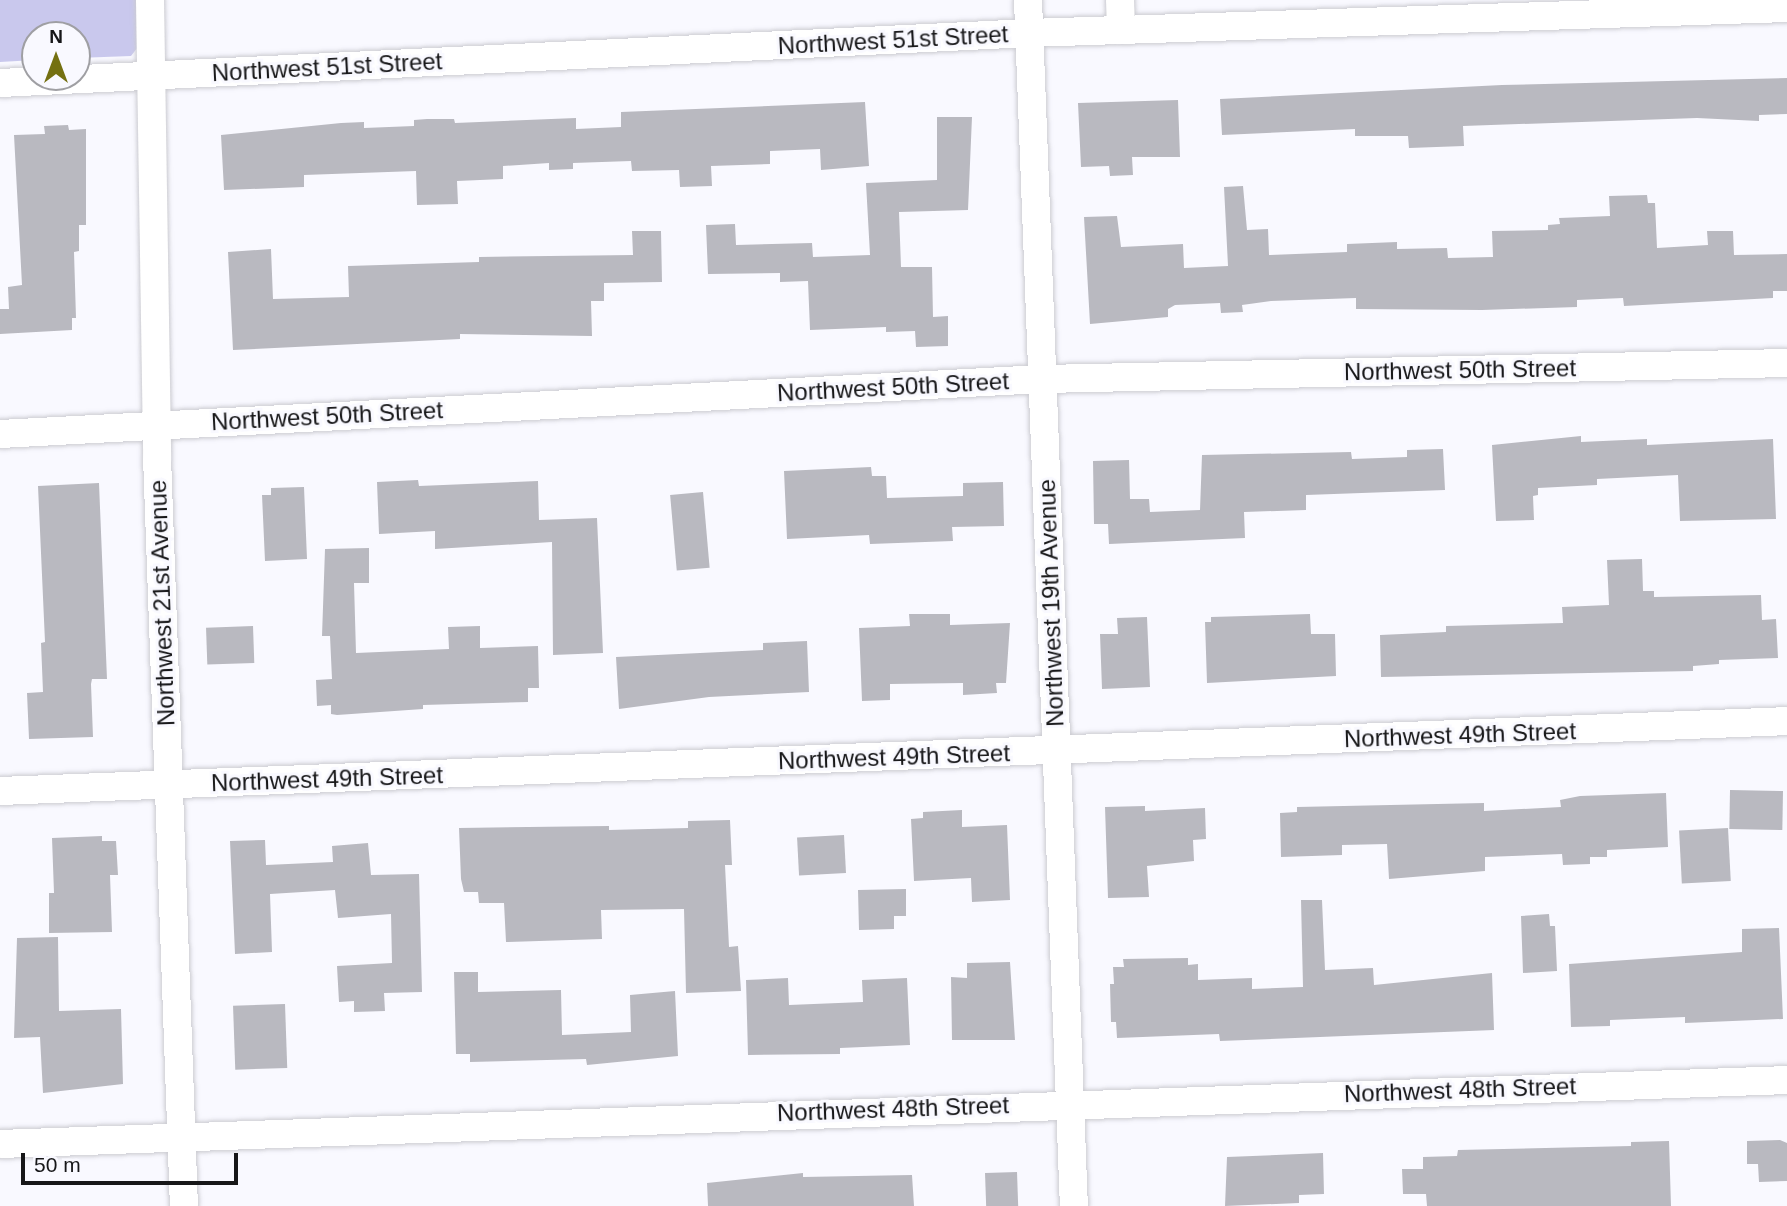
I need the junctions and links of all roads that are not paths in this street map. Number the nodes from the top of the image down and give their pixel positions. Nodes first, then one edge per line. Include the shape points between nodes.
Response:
1 (150, 0) edge
2 (1028, 0) edge
3 (1120, 0) edge
4 (1787, 8) edge
5 (1121, 30) junction
6 (1029, 33) junction
7 (151, 75) junction
8 (0, 83) edge
9 (1787, 363) edge
10 (1043, 379) junction
11 (156, 425) junction
12 (0, 434) edge
13 (1787, 721) edge
14 (1055, 751) junction
15 (168, 785) junction
16 (0, 791) edge
17 (1787, 1080) edge
18 (1070, 1102) junction
19 (180, 1137) junction
20 (0, 1144) edge
21 (184, 1206) edge
22 (1074, 1206) edge

1 - 7 street, Northwest 21st Avenue
2 - 6 street, Northwest 19th Avenue
3 - 5 street
4 - 5 street, Northwest 51st Street
5 - 6 street, Northwest 51st Street
6 - 7 street, Northwest 51st Street
6 - 10 street, Northwest 19th Avenue
7 - 8 street, Northwest 51st Street
7 - 11 street, Northwest 21st Avenue
9 - 10 street, Northwest 50th Street
10 - 11 street, Northwest 50th Street
10 - 14 street, Northwest 19th Avenue
11 - 12 street, Northwest 50th Street
11 - 15 street, Northwest 21st Avenue
13 - 14 street, Northwest 49th Street
14 - 15 street, Northwest 49th Street
14 - 18 street, Northwest 19th Avenue
15 - 16 street, Northwest 49th Street
15 - 19 street, Northwest 21st Avenue
17 - 18 street, Northwest 48th Street
18 - 19 street, Northwest 48th Street
18 - 22 street, Northwest 19th Avenue
19 - 20 street, Northwest 48th Street
19 - 21 street, Northwest 21st Avenue

